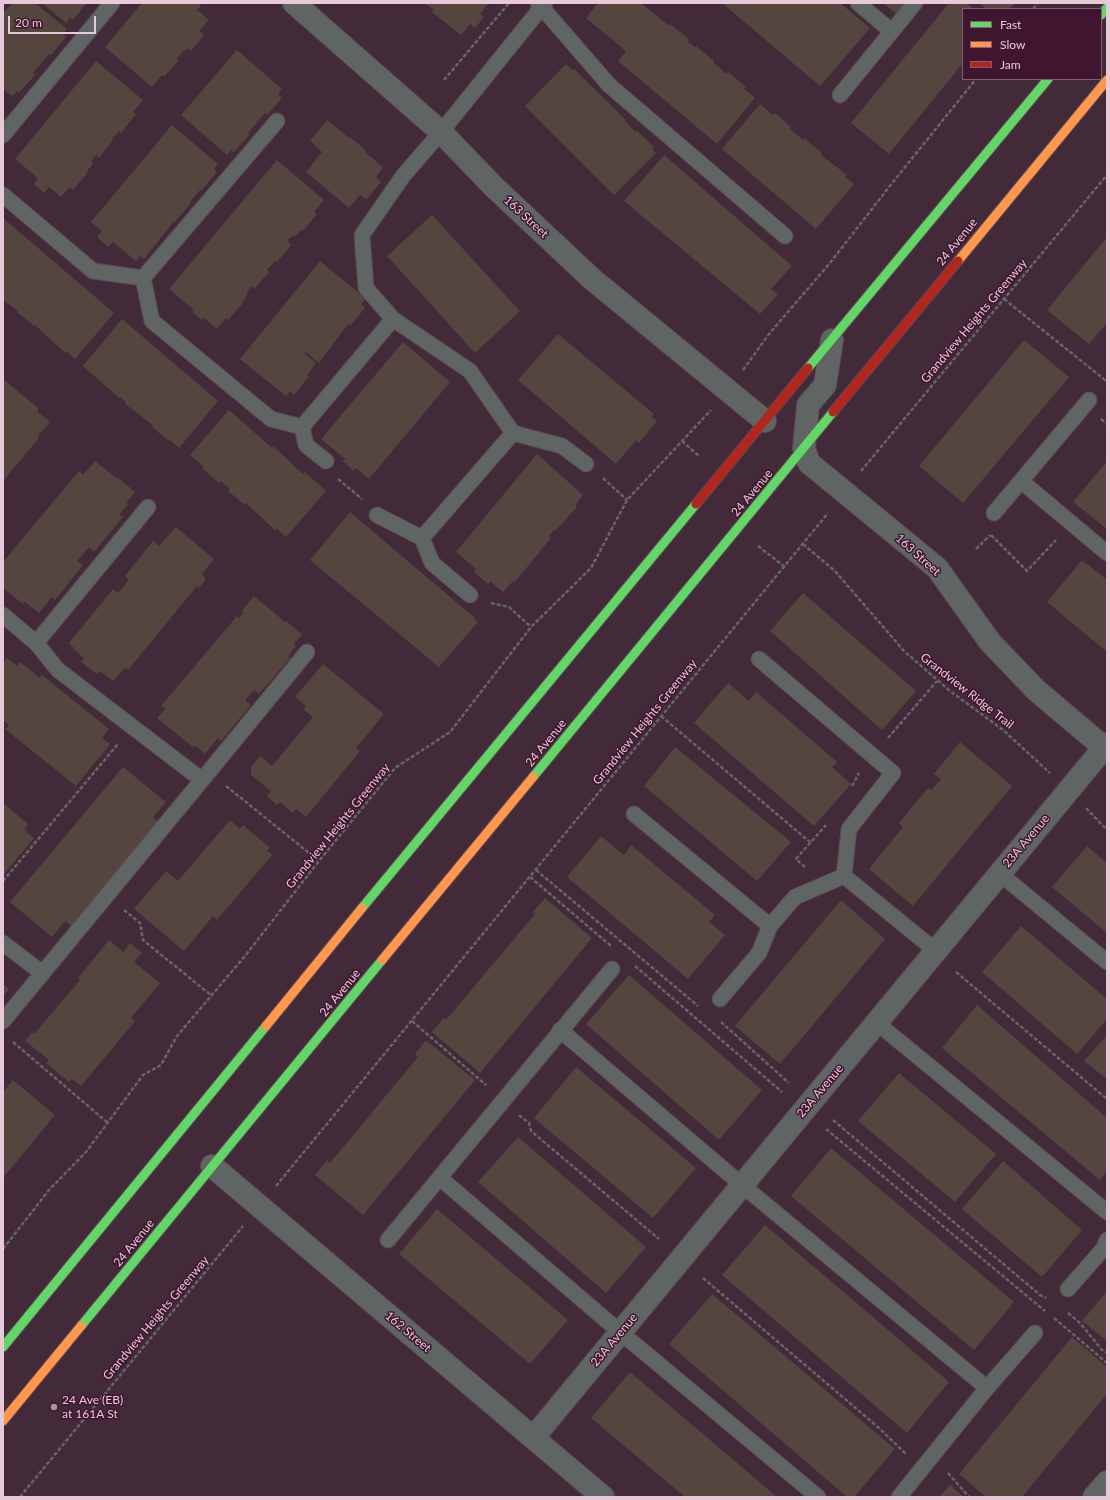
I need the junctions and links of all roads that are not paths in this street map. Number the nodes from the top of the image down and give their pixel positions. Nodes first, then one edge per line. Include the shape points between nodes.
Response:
1 (112, 3) edge
2 (294, 3) edge
3 (858, 3) edge
4 (915, 3) edge
5 (542, 4) edge
6 (891, 31) junction
7 (1047, 80) edge
8 (1107, 80) edge
9 (840, 95) dead end
10 (277, 121) dead end
11 (441, 132) junction
12 (3, 135) edge
13 (3, 195) edge
14 (785, 236) dead end
15 (143, 278) junction
16 (393, 319) junction
17 (832, 340) junction
18 (1089, 400) dead end
19 (765, 421) junction
20 (302, 427) junction
21 (513, 433) junction
22 (804, 448) junction
23 (326, 461) road end
24 (586, 464) road end
25 (1021, 481) junction
26 (148, 507) dead end
27 (994, 513) dead end
28 (377, 515) road end
29 (422, 538) junction
30 (1107, 554) edge
31 (470, 595) road end
32 (3, 615) edge
33 (36, 643) junction
34 (307, 652) dead end
35 (759, 659) dead end
36 (1106, 747) edge
37 (206, 776) junction
38 (634, 814) dead end
39 (1000, 873) junction
40 (844, 876) junction
41 (770, 926) junction
42 (3, 943) edge
43 (936, 951) junction
44 (1107, 962) edge
45 (612, 970) dead end
46 (42, 973) junction
47 (720, 999) dead end
48 (3, 1021) edge
49 (877, 1023) junction
50 (560, 1030) junction
51 (212, 1166) junction
52 (440, 1178) junction
53 (742, 1185) junction
54 (1107, 1212) edge
55 (388, 1240) dead end
56 (1107, 1240) edge
57 (1068, 1289) dead end
58 (620, 1332) junction
59 (1034, 1333) dead end
60 (3, 1347) edge
61 (986, 1388) junction
62 (3, 1421) edge
63 (533, 1438) junction
64 (1107, 1482) edge
65 (603, 1497) edge
66 (818, 1497) edge
67 (899, 1497) edge
68 (1094, 1497) edge

1 - 12 lane
2 - 11 street, 163 Street
3 - 6 lane
4 - 6 lane
5 - 11 lane
5 - 14 lane via 609,85
6 - 9 lane
7 - 17 main road
8 - 22 main road, 24 Avenue
10 - 15 lane
11 - 16 lane via 403,176 362,235 366,288
11 - 19 street, 163 Street via 494,187 592,279
13 - 15 lane via 93,271
15 - 20 lane via 152,321 271,419
16 - 20 lane
16 - 21 lane via 470,371
17 - 19 main road
17 - 22 street via 825,385 808,405
18 - 25 lane
19 - 60 main road
20 - 23 lane via 306,445
21 - 24 lane via 562,446
21 - 29 lane
22 - 36 street, 163 Street via 809,463 937,568 990,642 1036,690
22 - 51 main road, 24 Avenue
25 - 27 lane
25 - 30 lane
26 - 33 lane
28 - 29 lane
29 - 31 lane via 432,563
32 - 33 lane
33 - 37 lane via 58,670 132,727
34 - 37 lane
35 - 40 lane via 893,773 849,829
36 - 39 street, 23A Avenue
37 - 46 lane
38 - 41 lane
39 - 43 street, 23A Avenue
39 - 44 lane
40 - 41 lane via 795,897
40 - 43 lane
41 - 47 lane via 759,953
42 - 46 lane
43 - 49 street, 23A Avenue
45 - 50 lane
46 - 48 lane
49 - 53 street, 23A Avenue
49 - 54 lane
50 - 52 lane
50 - 53 lane
51 - 62 main road, 24 Avenue
51 - 63 street, 162 Street
52 - 55 lane
52 - 58 lane
53 - 58 street, 23A Avenue
53 - 61 lane
56 - 57 lane via 1104,1248
58 - 63 street, 23A Avenue
58 - 66 lane
59 - 61 lane
61 - 67 lane
63 - 65 street, 162 Street
64 - 68 street

